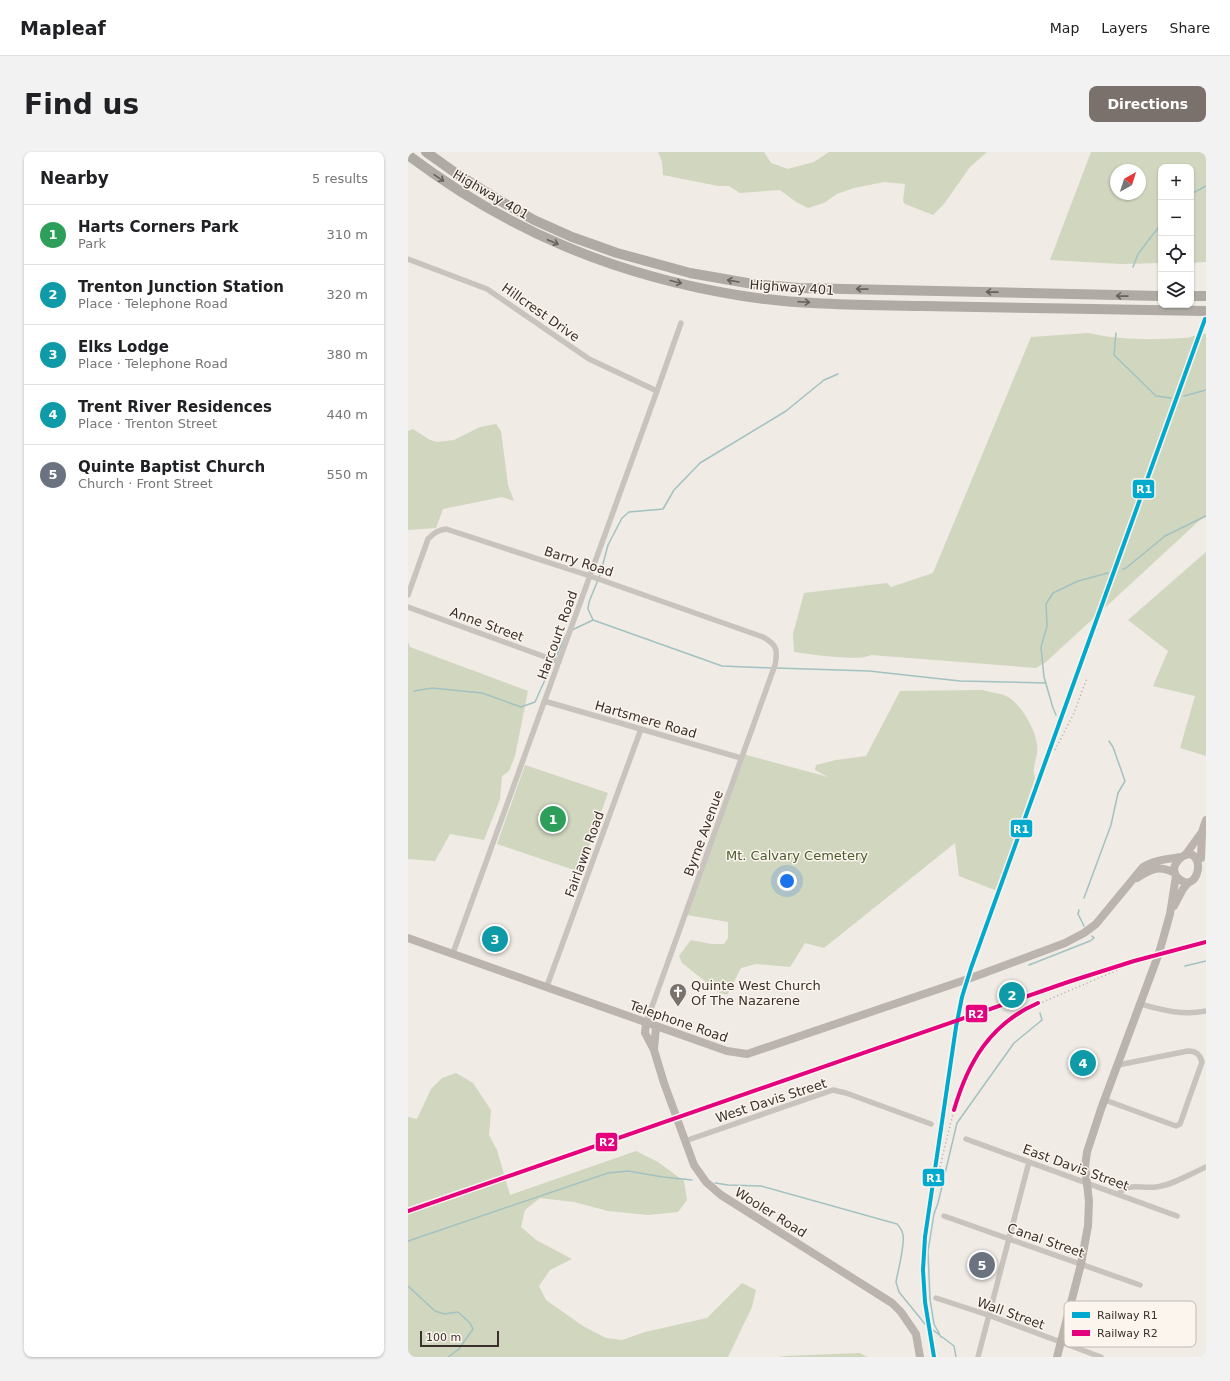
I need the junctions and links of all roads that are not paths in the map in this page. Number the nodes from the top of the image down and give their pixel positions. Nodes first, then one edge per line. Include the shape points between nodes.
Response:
1 (426, 152) edge
2 (408, 155) edge
3 (408, 259) edge
4 (1158, 296) edge
5 (1206, 311) edge
6 (681, 323) dead end
7 (657, 391) junction
8 (590, 576) junction
9 (408, 595) edge
10 (408, 607) edge
11 (776, 649) joint
12 (559, 662) junction
13 (544, 701) junction
14 (642, 729) junction
15 (742, 758) junction
16 (1206, 820) edge
17 (1202, 832) junction
18 (1184, 856) junction
19 (1204, 861) edge
20 (1175, 874) junction
21 (1203, 876) edge
22 (1188, 883) junction
23 (1129, 884) junction
24 (1170, 914) junction
25 (408, 938) edge
26 (453, 953) junction
27 (547, 986) junction
28 (1140, 1004) junction
29 (1206, 1011) edge
30 (646, 1023) junction
31 (656, 1027) junction
32 (654, 1050) junction
33 (1118, 1065) junction
34 (1105, 1100) junction
35 (931, 1124) dead end
36 (966, 1139) dead end
37 (685, 1141) junction
38 (1029, 1162) junction
39 (1206, 1167) edge
40 (1086, 1183) junction
41 (1118, 1194) junction
42 (944, 1216) dead end
43 (1177, 1216) dead end
44 (1008, 1238) junction
45 (1081, 1264) junction
46 (1140, 1285) dead end
47 (936, 1298) dead end
48 (1072, 1301) edge
49 (988, 1315) junction
50 (1064, 1330) edge
51 (1061, 1342) junction
52 (1064, 1343) edge
53 (1074, 1347) edge
54 (920, 1357) edge
55 (978, 1357) edge
56 (1057, 1357) edge
57 (1101, 1357) edge

4 -> 1 highway, Highway 401 via 799,288 753,284 690,273 617,253 540,223 497,199
2 -> 5 highway, Highway 401 via 463,194 535,234 605,262 700,288 752,297 867,305
3 - 7 street, Hillcrest Drive via 487,289 589,359
6 - 7 street, Harcourt Road
7 - 8 street, Harcourt Road
8 - 9 street, Barry Road via 446,529 434,533 428,539
8 - 11 street, Barry Road via 763,637
8 - 12 street, Harcourt Road
10 - 12 street, Anne Street
11 - 15 street, Byrne Avenue via 775,665
12 - 13 street, Harcourt Road
13 - 14 street, Hartsmere Road
13 - 26 street, Harcourt Road
14 - 15 street, Hartsmere Road
14 - 27 street, Fairlawn Road
15 - 30 street, Byrne Avenue
16 - 17 street
17 - 18 street
17 - 19 street
18 - 19 street via 1194,854
18 - 20 street via 1175,865
18 - 23 street, Telephone Road via 1147,865
19 - 21 street
20 - 22 street
20 - 23 street, Telephone Road via 1162,868 1155,868
20 - 24 street via 1176,883
21 - 22 street
22 - 24 street
23 - 31 street, Telephone Road via 1096,924 1065,943 968,979 747,1054 727,1052
24 - 28 street
25 - 26 street, Telephone Road
26 - 27 street, Telephone Road
27 - 30 street, Telephone Road
28 - 29 street via 1184,1014
28 - 33 street
30 - 31 street, Telephone Road
30 - 32 street, Wooler Road via 645,1033
31 - 32 street, Wooler Road
32 - 37 street, Wooler Road
33 - 34 street
33 - 34 street via 1188,1051 1194,1051 1202,1062 1180,1124 1176,1126
34 - 40 street via 1087,1152
35 - 37 street, West Davis Street via 833,1090
36 - 38 street, East Davis Street
37 - 54 street, Wooler Road via 697,1170 721,1195 898,1308 916,1334
38 - 40 street, East Davis Street
38 - 44 street
39 - 41 street via 1163,1185 1146,1188 1128,1187 1123,1188
40 - 41 street, East Davis Street
40 - 45 street via 1089,1201 1088,1226
41 - 43 street, East Davis Street
42 - 44 street, Canal Street
44 - 45 street, Canal Street
44 - 49 street
45 - 46 street, Canal Street
45 - 48 street
47 - 49 street, Wall Street
49 - 51 street, Wall Street
49 - 55 street
50 - 51 street
51 - 52 street, Wall Street
51 - 56 street
53 - 57 street, Wall Street

